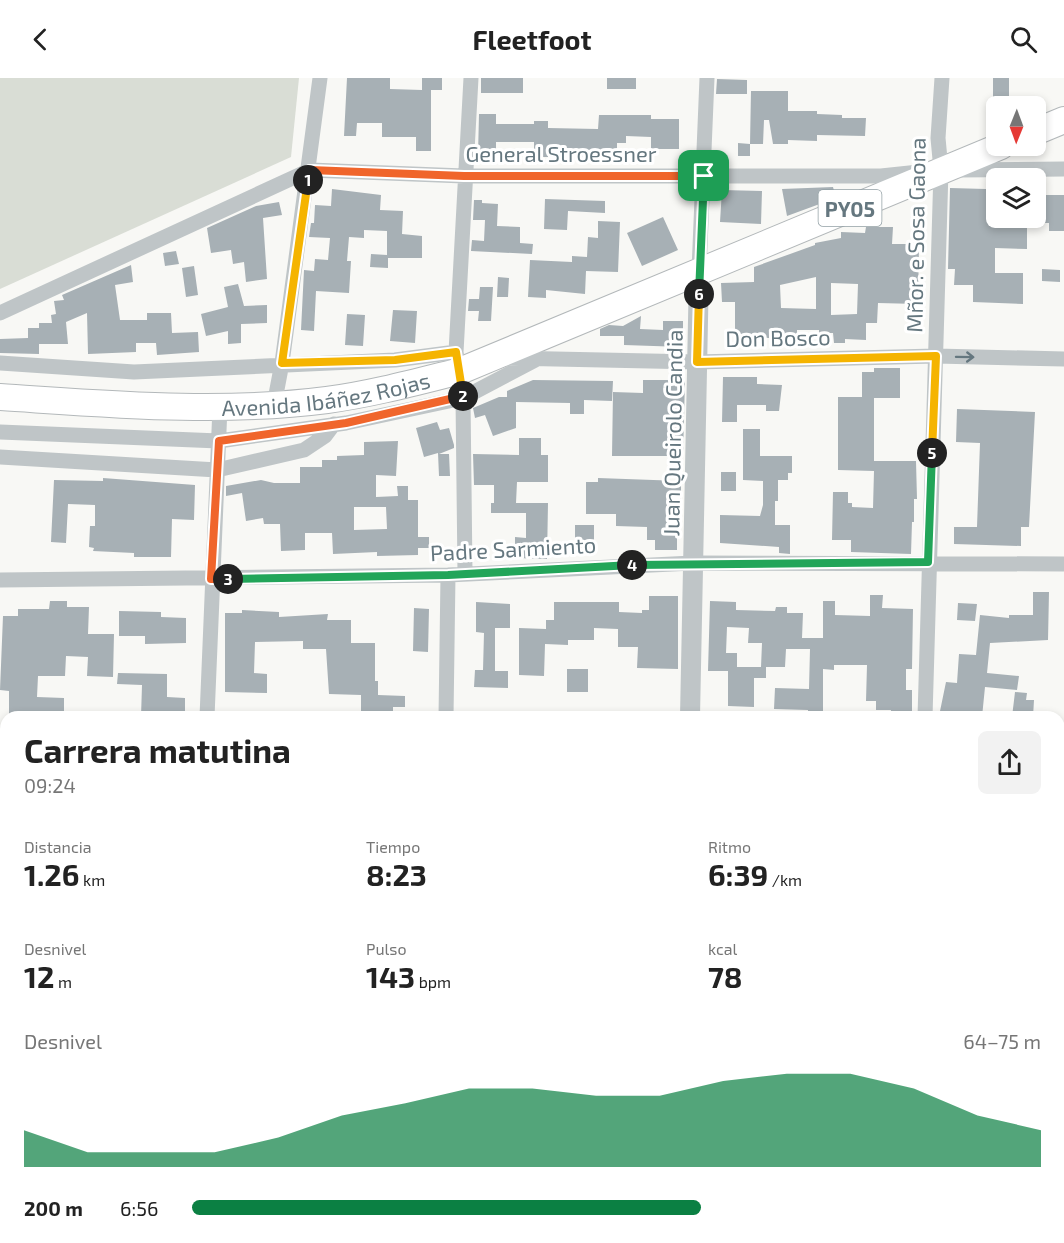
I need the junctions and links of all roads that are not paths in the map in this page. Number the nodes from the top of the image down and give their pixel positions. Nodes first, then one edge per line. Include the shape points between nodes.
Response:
1 (320, 78) edge
2 (471, 78) edge
3 (707, 78) edge
4 (942, 78) edge
5 (1064, 120) edge
6 (1046, 127) edge
7 (986, 152) edge
8 (1064, 169) edge
9 (310, 170) junction
10 (941, 170) junction
11 (464, 176) junction
12 (704, 176) junction
13 (699, 271) junction
14 (0, 313) edge
15 (936, 356) junction
16 (494, 358) junction
17 (538, 359) junction
18 (1064, 359) edge
19 (458, 362) junction
20 (697, 362) junction
21 (0, 363) edge
22 (282, 363) junction
23 (0, 397) edge
24 (463, 398) junction
25 (274, 405) junction
26 (220, 407) junction
27 (333, 424) junction
28 (0, 432) edge
29 (219, 441) junction
30 (0, 457) edge
31 (217, 470) junction
32 (693, 562) junction
33 (928, 562) junction
34 (1064, 564) edge
35 (465, 573) junction
36 (448, 575) junction
37 (211, 579) junction
38 (0, 580) edge
39 (207, 711) edge
40 (447, 711) edge
41 (690, 711) edge
42 (925, 711) edge

1 - 9 street
2 - 11 street
3 - 12 street, Juan Queirolo Candia
4 - 10 street, Mñor. e Sosa Gaona via 938,138
5 - 6 highway
7 - 10 highway, Avenida Ibáñez Rojas / PY05
8 - 10 street, General Stroessner
9 - 11 street, General Stroessner
9 - 14 street
9 - 22 street
10 - 12 street, General Stroessner via 881,176
10 - 13 highway, Avenida Ibáñez Rojas / PY05
10 - 15 street, Mñor. e Sosa Gaona
11 - 12 street, General Stroessner
11 - 19 street
12 - 13 street, Juan Queirolo Candia
13 - 16 highway, Avenida Ibáñez Rojas / PY05
13 - 20 street, Juan Queirolo Candia
15 -> 18 street, Don Bosco
15 - 20 street, Don Bosco
15 - 33 street, Mñor. e Sosa Gaona
16 - 17 street, Don Bosco
16 - 19 highway, Avenida Ibáñez Rojas / PY05
17 - 20 street, Don Bosco
17 - 24 street
19 - 22 street
19 - 24 street
19 - 25 highway, Avenida Ibáñez Rojas / PY05 via 371,392
20 - 32 street, Juan Queirolo Candia
21 - 22 street via 134,372
22 - 25 street
23 - 26 highway, Avenida Ibáñez Rojas / PY05
24 - 27 street
24 - 35 street
25 - 26 highway, Avenida Ibáñez Rojas / PY05
26 - 29 street
27 - 29 street
27 - 31 street via 325,436 304,450
28 - 29 street
29 - 31 street
30 - 31 street
31 - 37 street
32 - 33 street, Padre Sarmiento
32 - 35 street, Padre Sarmiento
32 - 41 street, Juan Queirolo Candia
33 - 34 street, Padre Sarmiento
33 - 42 street, Mñor. e Sosa Gaona
35 - 36 street, Padre Sarmiento
36 - 37 street, Padre Sarmiento
36 - 40 street
37 - 38 street, Padre Sarmiento
37 - 39 street

